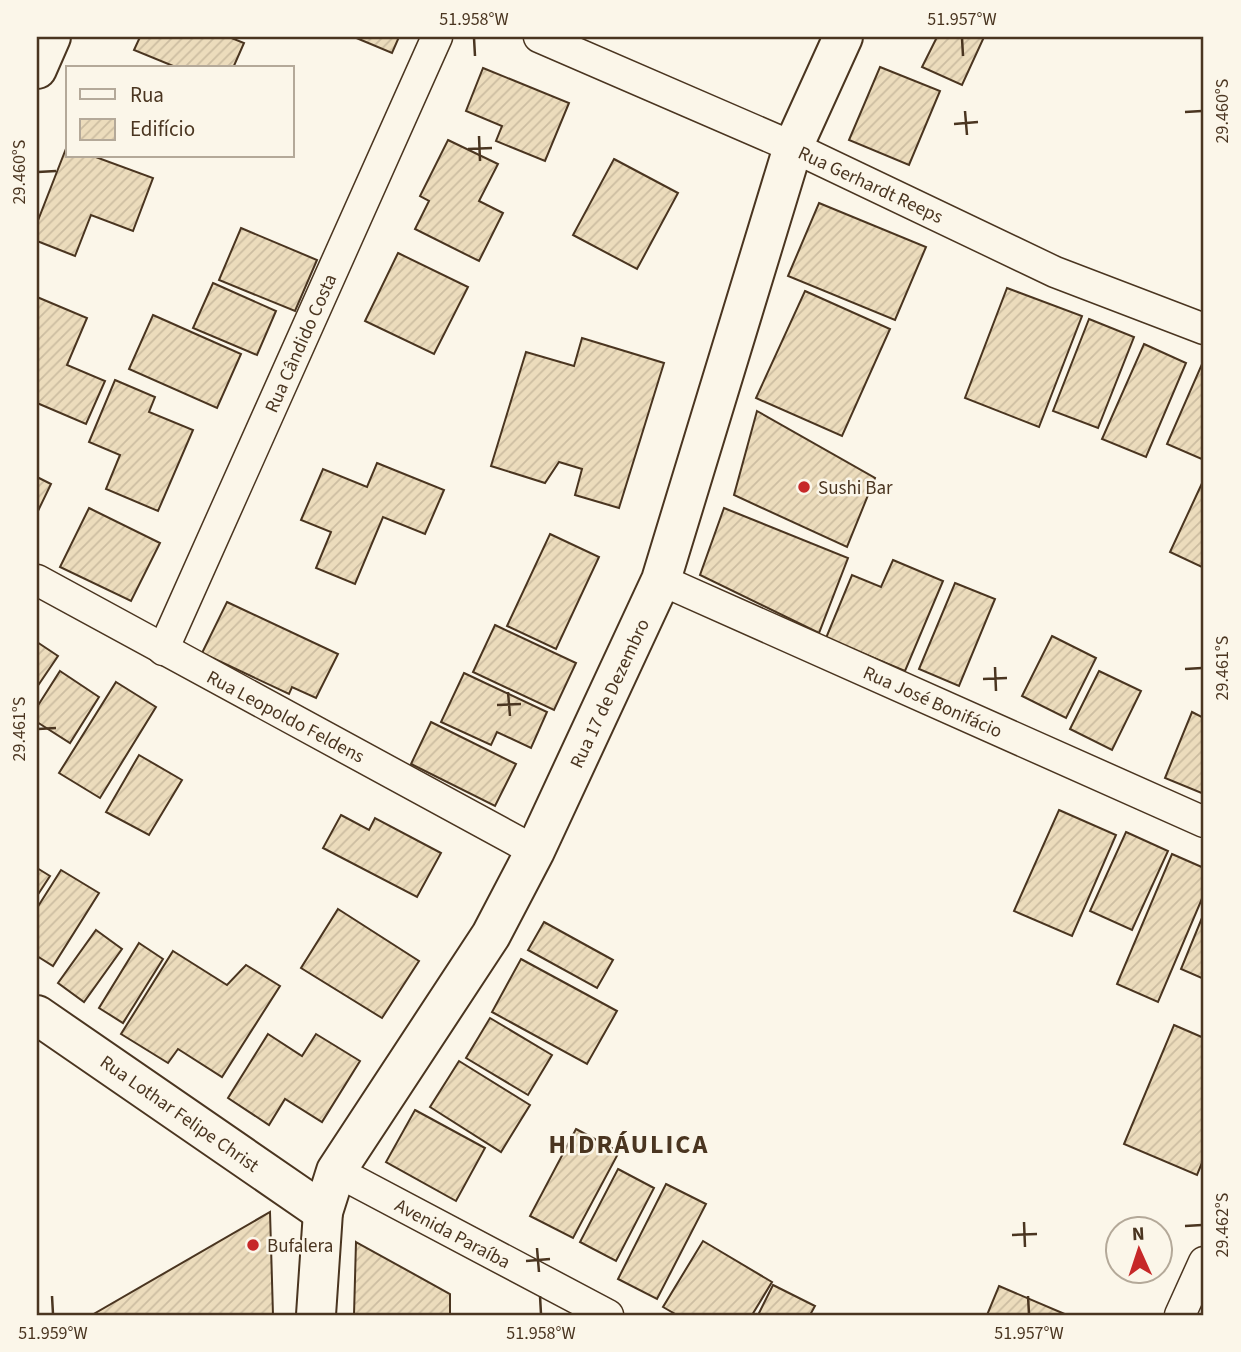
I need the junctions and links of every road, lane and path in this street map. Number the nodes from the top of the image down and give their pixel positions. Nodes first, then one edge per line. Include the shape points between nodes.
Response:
1 (51, 37) edge
2 (438, 37) edge
3 (539, 37) edge
4 (843, 37) edge
5 (37, 69) edge
6 (793, 147) junction
7 (1204, 329) edge
8 (37, 580) edge
9 (661, 580) junction
10 (163, 650) junction
11 (1204, 822) edge
12 (535, 851) junction
13 (37, 1015) edge
14 (336, 1171) junction
15 (323, 1212) junction
16 (1204, 1262) edge
17 (316, 1315) edge
18 (608, 1315) edge
19 (1180, 1315) edge

1 - 5 main road
2 - 10 street, Rua Cândido Costa
3 - 6 street, Rua Gerhardt Reeps
4 - 6 main road, Rua 17 de Dezembro
6 - 7 street, Rua Gerhardt Reeps via 1055,272
6 - 9 main road, Rua 17 de Dezembro
8 - 10 street, Rua Leopoldo Feldens
9 - 11 street, Rua José Bonifácio
9 - 12 main road, Rua 17 de Dezembro
10 - 12 street, Rua Leopoldo Feldens
12 - 14 main road, Rua 17 de Dezembro via 491,935
13 - 15 main road, Rua Lothar Felipe Christ
14 - 15 main road, Rua 17 de Dezembro
14 - 18 street, Avenida Paraíba
15 - 17 main road, Rua 17 de Dezembro
16 - 19 street

